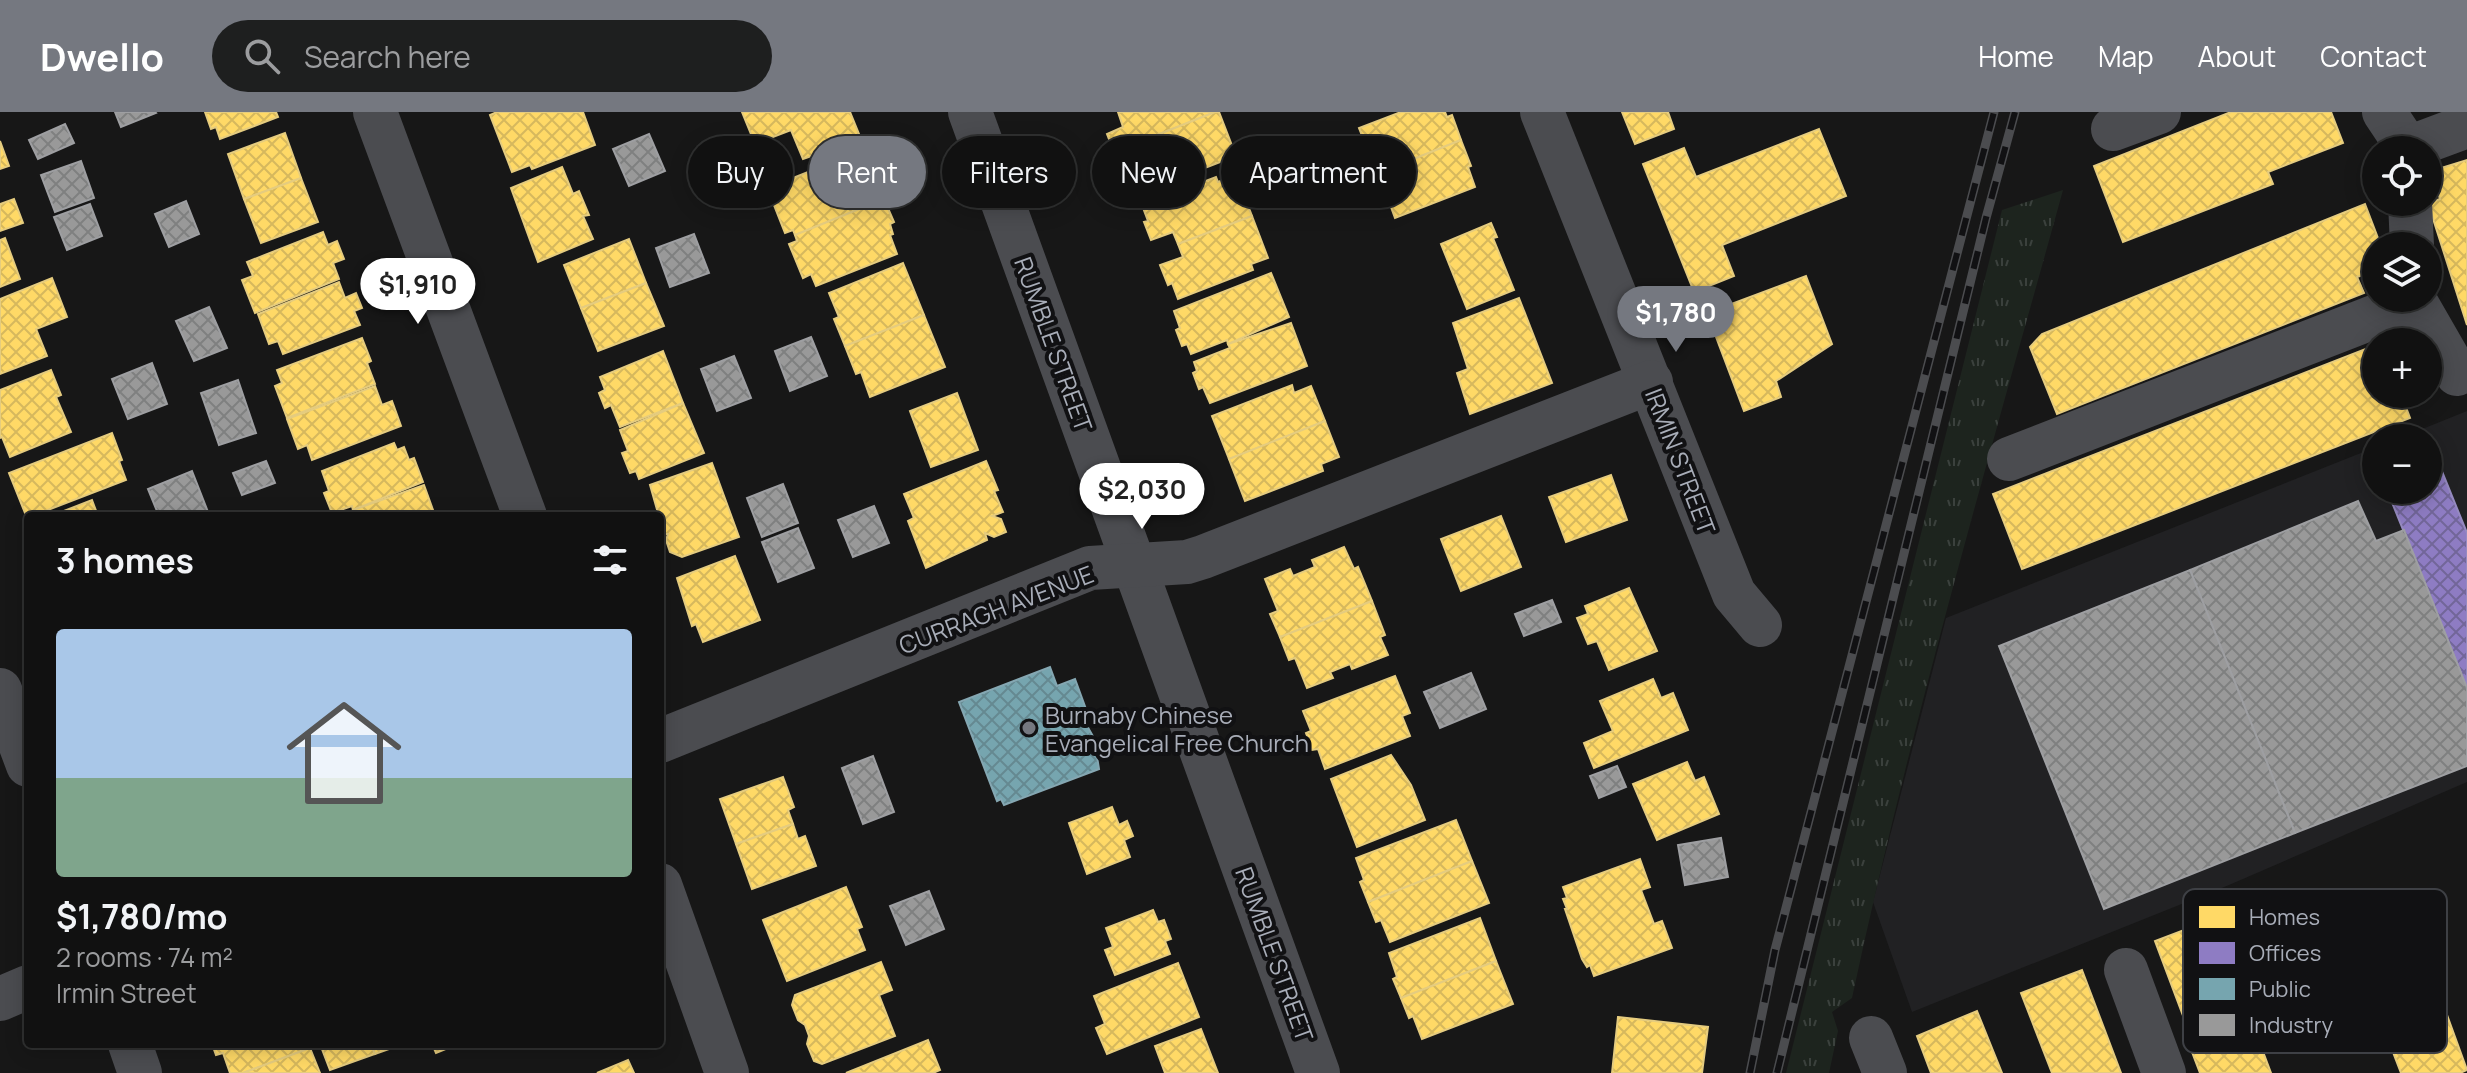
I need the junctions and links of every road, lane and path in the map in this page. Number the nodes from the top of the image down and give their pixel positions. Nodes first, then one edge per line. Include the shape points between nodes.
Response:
1 (375, 112) edge
2 (970, 112) edge
3 (1542, 112) edge
4 (2159, 112) edge
5 (2384, 112) edge
6 (2467, 126) edge
7 (2113, 129) dead end
8 (2400, 136) edge
9 (2441, 136) edge
10 (2382, 312) edge
11 (2422, 312) edge
12 (2457, 374) dead end
13 (1651, 382) junction
14 (2009, 459) dead end
15 (524, 512) edge
16 (1134, 566) junction
17 (1760, 625) dead end
18 (0, 690) edge
19 (664, 739) edge
20 (24, 754) edge
21 (664, 896) edge
22 (2126, 970) dead end
23 (24, 989) edge
24 (0, 999) edge
25 (131, 1048) edge
26 (140, 1073) edge
27 (727, 1073) edge
28 (1318, 1073) edge
29 (2164, 1073) edge

1 - 15 street
2 - 16 street, RUMBLE STREET
3 - 13 street, IRMIN STREET
4 - 7 street
5 - 8 street
6 - 9 street
10 - 14 street
11 - 12 street
13 - 16 street, CURRAGH AVENUE via 1203,557
13 - 17 street, IRMIN STREET via 1734,594
16 - 19 street, CURRAGH AVENUE via 1090,568
16 - 28 street, RUMBLE STREET
18 - 20 street
21 - 27 street
22 - 29 street
23 - 24 street
25 - 26 street

